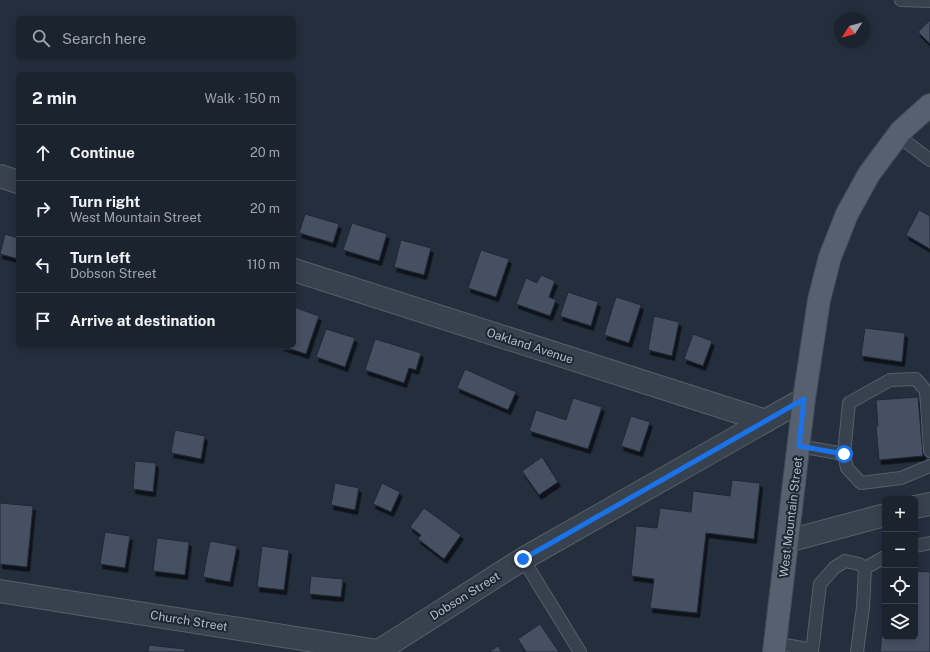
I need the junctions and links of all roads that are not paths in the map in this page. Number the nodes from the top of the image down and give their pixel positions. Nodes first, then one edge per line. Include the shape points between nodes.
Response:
1 (901, 0) edge
2 (930, 2) edge
3 (930, 105) edge
4 (897, 136) junction
5 (930, 160) edge
6 (0, 176) edge
7 (16, 181) edge
8 (296, 271) edge
9 (804, 399) junction
10 (766, 421) junction
11 (930, 443) edge
12 (799, 446) junction
13 (930, 452) edge
14 (844, 454) junction
15 (930, 466) edge
16 (930, 504) edge
17 (918, 507) edge
18 (882, 516) edge
19 (788, 541) junction
20 (930, 543) edge
21 (918, 545) edge
22 (523, 559) junction
23 (882, 559) edge
24 (865, 568) junction
25 (0, 591) edge
26 (775, 648) edge
27 (812, 651) edge
28 (377, 652) edge
29 (580, 652) edge
30 (857, 652) edge

1 - 2 lane
3 - 4 main road, West Mountain Street
4 - 5 lane
4 - 9 main road, West Mountain Street via 869,174 847,214 830,257 819,300
6 - 7 street
8 - 10 street, Oakland Avenue
9 - 10 street, Dobson Street
9 - 12 main road, West Mountain Street
10 - 22 street, Dobson Street
11 - 13 lane
11 - 14 lane via 926,391 916,379 890,380 849,402
12 - 14 lane
12 - 19 main road, West Mountain Street
14 - 15 lane via 847,468 861,483 901,478
16 - 17 street
18 - 19 street
19 - 26 main road, West Mountain Street
20 - 21 lane
22 - 28 street, Dobson Street
22 - 29 lane
23 - 24 lane
24 - 27 lane via 845,561 834,568 820,584
24 - 30 lane
25 - 28 street, Church Street
26 - 27 lane

